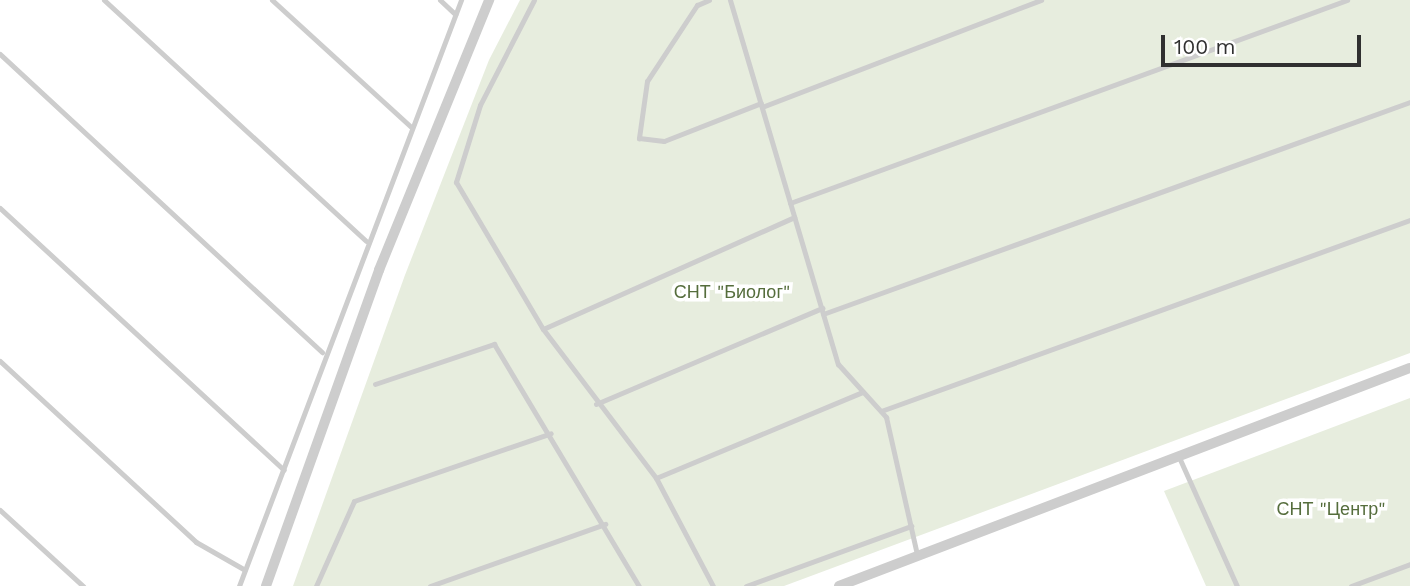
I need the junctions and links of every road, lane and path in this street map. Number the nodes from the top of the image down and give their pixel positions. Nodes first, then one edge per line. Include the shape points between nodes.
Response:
1 (104, 0) edge
2 (272, 0) edge
3 (440, 0) edge
4 (461, 0) edge
5 (489, 0) edge
6 (534, 0) edge
7 (709, 0) edge
8 (731, 0) edge
9 (1041, 0) edge
10 (1347, 0) edge
11 (455, 14) junction
12 (0, 54) edge
13 (1410, 102) edge
14 (761, 105) junction
15 (411, 127) junction
16 (790, 203) junction
17 (0, 208) edge
18 (794, 217) junction
19 (1410, 220) edge
20 (366, 241) junction
21 (822, 311) junction
22 (543, 329) junction
23 (323, 352) junction
24 (0, 361) edge
25 (1410, 368) edge
26 (376, 384) dead end
27 (863, 392) junction
28 (596, 404) junction
29 (880, 411) junction
30 (551, 433) junction
31 (1176, 453) junction
32 (284, 470) junction
33 (656, 478) junction
34 (0, 510) edge
35 (605, 524) junction
36 (911, 526) junction
37 (918, 555) junction
38 (1410, 564) edge
39 (245, 570) junction
40 (83, 586) edge
41 (239, 586) edge
42 (266, 586) edge
43 (316, 586) edge
44 (430, 586) edge
45 (639, 586) edge
46 (713, 586) edge
47 (746, 586) edge
48 (839, 586) edge
49 (1237, 586) edge
50 (1351, 586) edge

1 - 20 lane
2 - 15 lane
3 - 11 lane
4 - 11 lane
5 - 42 street via 379,270
6 - 22 lane via 480,105 456,182
7 - 14 lane via 697,5 647,81 639,138 664,141
8 - 14 lane
9 - 14 lane
10 - 16 lane
11 - 15 lane
12 - 23 lane
13 - 21 lane
14 - 16 lane
15 - 20 lane
16 - 18 lane
17 - 32 lane
18 - 21 lane
18 - 22 lane
19 - 29 lane
20 - 23 lane
21 - 27 lane via 838,364
21 - 28 lane
22 - 28 lane
23 - 32 lane
24 - 39 lane via 196,542
25 - 31 street
26 - 30 lane via 494,344
27 - 29 lane
27 - 33 lane
28 - 33 lane
29 - 36 lane
30 - 35 lane
30 - 43 lane via 354,501
31 - 37 street
31 - 49 lane
32 - 39 lane
33 - 46 lane
34 - 40 lane
35 - 44 lane
35 - 45 lane
36 - 37 lane
36 - 47 lane
37 - 48 street
38 - 50 lane
39 - 41 lane

